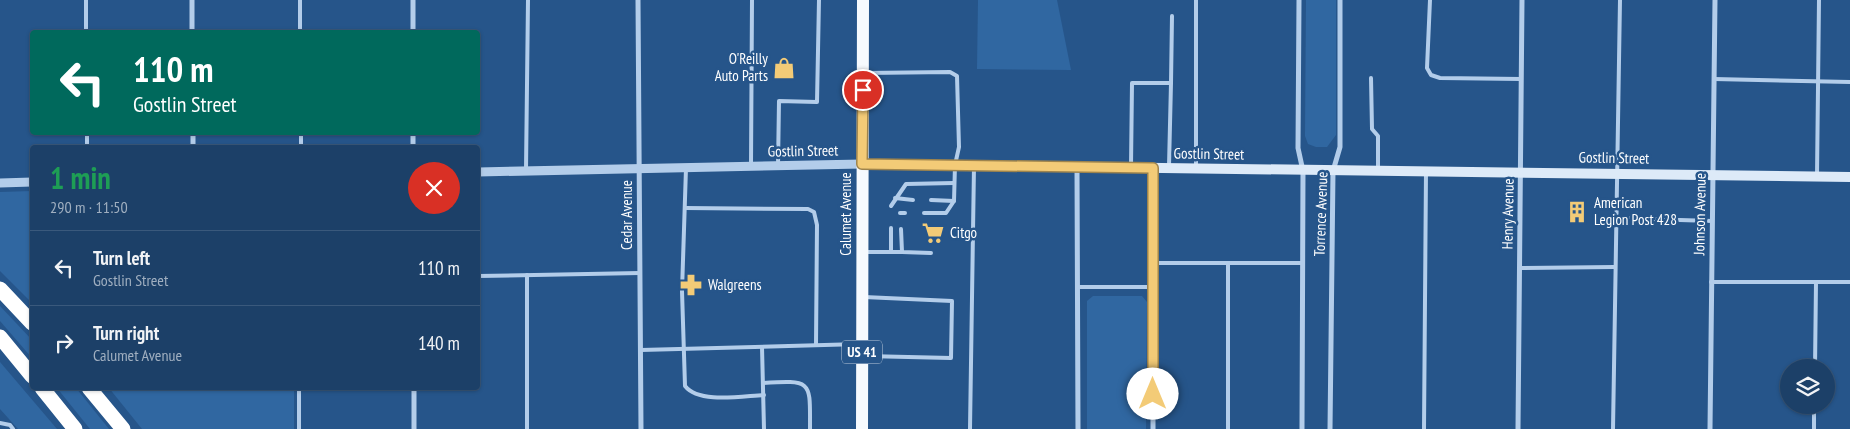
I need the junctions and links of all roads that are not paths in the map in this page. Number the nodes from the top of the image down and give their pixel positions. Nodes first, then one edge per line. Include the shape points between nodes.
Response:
1 (86, 0) edge
2 (192, 0) edge
3 (300, 0) edge
4 (413, 0) edge
5 (528, 0) edge
6 (638, 0) edge
7 (752, 0) edge
8 (819, 0) edge
9 (863, 0) edge
10 (1196, 0) edge
11 (1299, 0) edge
12 (1340, 0) edge
13 (1430, 0) edge
14 (1522, 0) edge
15 (1620, 0) edge
16 (1715, 0) edge
17 (1819, 0) edge
18 (1172, 16) dead end
19 (86, 30) edge
20 (192, 30) edge
21 (300, 30) edge
22 (413, 30) edge
23 (863, 73) junction
24 (1371, 78) dead end
25 (1522, 79) junction
26 (1714, 79) junction
27 (1818, 81) junction
28 (1850, 82) edge
29 (1170, 84) junction
30 (862, 164) junction
31 (955, 165) junction
32 (778, 166) junction
33 (974, 166) junction
34 (751, 167) junction
35 (686, 168) junction
36 (1077, 168) junction
37 (1131, 168) junction
38 (1153, 168) junction
39 (1170, 168) junction
40 (639, 169) junction
41 (1196, 169) junction
42 (1303, 170) junction
43 (1333, 170) junction
44 (1378, 170) junction
45 (1426, 171) junction
46 (480, 172) edge
47 (526, 172) junction
48 (1521, 172) junction
49 (1615, 173) junction
50 (1713, 174) junction
51 (1817, 176) junction
52 (1850, 177) edge
53 (30, 182) edge
54 (0, 183) edge
55 (954, 183) junction
56 (895, 200) junction
57 (914, 200) dead end
58 (931, 200) dead end
59 (954, 201) junction
60 (891, 206) dead end
61 (900, 206) dead end
62 (684, 208) junction
63 (924, 213) dead end
64 (1615, 218) junction
65 (1712, 221) junction
66 (891, 228) dead end
67 (901, 229) dead end
68 (862, 252) junction
69 (891, 252) junction
70 (902, 252) junction
71 (931, 253) dead end
72 (1302, 262) junction
73 (1153, 263) junction
74 (1228, 263) junction
75 (1614, 267) junction
76 (1520, 268) junction
77 (640, 272) junction
78 (528, 275) junction
79 (480, 276) edge
80 (1711, 282) junction
81 (1816, 282) junction
82 (1850, 282) edge
83 (1078, 287) junction
84 (1153, 287) junction
85 (0, 289) edge
86 (862, 297) junction
87 (30, 321) edge
88 (0, 337) edge
89 (816, 345) junction
90 (762, 346) junction
91 (683, 349) junction
92 (641, 350) junction
93 (862, 350) junction
94 (1815, 359) edge
95 (30, 374) edge
96 (763, 383) junction
97 (44, 390) edge
98 (91, 390) edge
99 (299, 390) edge
100 (414, 390) edge
101 (764, 395) junction
102 (1814, 414) edge
103 (0, 424) edge
104 (13, 429) edge
105 (75, 429) edge
106 (124, 429) edge
107 (299, 429) edge
108 (414, 429) edge
109 (526, 429) edge
110 (641, 429) edge
111 (764, 429) edge
112 (810, 429) edge
113 (862, 429) edge
114 (970, 429) edge
115 (1078, 429) edge
116 (1153, 429) edge
117 (1228, 429) edge
118 (1302, 429) edge
119 (1330, 429) edge
120 (1424, 429) edge
121 (1518, 429) edge
122 (1612, 429) edge
123 (1710, 429) edge
124 (1814, 429) edge

1 - 19 lane
2 - 20 street
3 - 21 lane
4 - 22 street
5 - 47 lane
6 - 40 street, Cedar Avenue
7 - 34 lane
8 - 32 lane via 818,102 779,101
9 - 23 main road, Calumet Avenue / US 41
10 - 41 lane
11 - 42 street, Torrence Avenue via 1298,148
12 - 43 street, Torrence Avenue via 1340,147
13 - 25 lane via 1427,68 1431,75 1440,78
14 - 25 street, Henry Avenue
15 - 49 lane
16 - 26 street, Johnson Avenue
17 - 27 lane
18 - 29 lane
23 - 30 main road, Calumet Avenue / US 41
23 - 31 lane via 955,73 958,80 959,147
24 - 44 lane via 1372,129 1378,136
25 - 48 street, Henry Avenue
26 - 27 lane
26 - 50 street, Johnson Avenue
27 - 28 lane
27 - 51 lane
29 - 37 lane via 1132,82
29 - 39 lane
30 - 31 main road, Gostlin Street
30 - 32 street, Gostlin Street
30 - 68 main road, Calumet Avenue / US 41
31 - 33 main road, Gostlin Street
31 - 55 lane
32 - 34 street, Gostlin Street
33 - 36 main road, Gostlin Street
33 - 114 lane
34 - 35 street, Gostlin Street
35 - 40 street, Gostlin Street
35 - 62 lane
36 - 37 main road, Gostlin Street
36 - 83 street
37 - 38 main road, Gostlin Street
38 - 39 main road, Gostlin Street
38 - 73 street
39 - 41 main road, Gostlin Street
40 - 47 street, Gostlin Street
40 - 77 street, Cedar Avenue
41 - 42 main road, Gostlin Street
42 - 43 main road, Gostlin Street
42 - 72 street, Torrence Avenue
43 - 44 main road, Gostlin Street
43 - 119 street, Torrence Avenue
44 - 45 main road, Gostlin Street
45 - 48 main road, Gostlin Street
45 - 120 lane
46 - 47 street, Gostlin Street
48 - 49 main road, Gostlin Street
48 - 76 street, Henry Avenue
49 - 50 main road, Gostlin Street
49 - 64 lane
50 - 51 main road, Gostlin Street
50 - 65 street, Johnson Avenue
51 - 52 main road, Gostlin Street
53 - 54 street
55 - 56 lane via 906,184
55 - 59 lane
56 - 57 lane
56 - 60 lane
56 - 61 lane
58 - 59 lane
59 - 63 lane via 946,213
62 - 89 lane via 808,209 814,212 817,225
62 - 91 lane
64 - 65 lane
64 - 75 lane
65 - 80 street, Johnson Avenue
66 - 69 lane
67 - 70 lane
68 - 69 lane
68 - 86 main road, Calumet Avenue / US 41
69 - 70 lane
70 - 71 lane
72 - 74 lane
72 - 118 street, Torrence Avenue
73 - 74 lane
73 - 84 street
74 - 117 lane
75 - 76 lane
75 - 122 lane
76 - 121 street, Henry Avenue
77 - 78 lane
77 - 92 street, Cedar Avenue
78 - 79 lane
78 - 109 lane
80 - 81 lane
80 - 123 street, Johnson Avenue
81 - 82 lane
81 - 94 lane
83 - 84 lane
83 - 115 street
84 - 116 street
85 - 87 highway
86 - 93 main road, Calumet Avenue / US 41
86 - 93 lane via 952,301 951,358
88 - 95 highway
89 - 90 lane
89 - 93 lane
90 - 91 lane
90 - 96 lane
91 - 92 lane
91 - 101 lane via 685,386 691,393 702,397
92 - 110 street, Cedar Avenue
93 - 113 main road, Calumet Avenue / US 41
96 - 101 lane
96 - 112 lane via 796,381 804,385 810,394
97 - 105 highway
98 - 106 highway
99 - 107 lane
100 - 108 street
101 - 111 lane
102 - 124 lane
103 - 104 lane via 10,424

